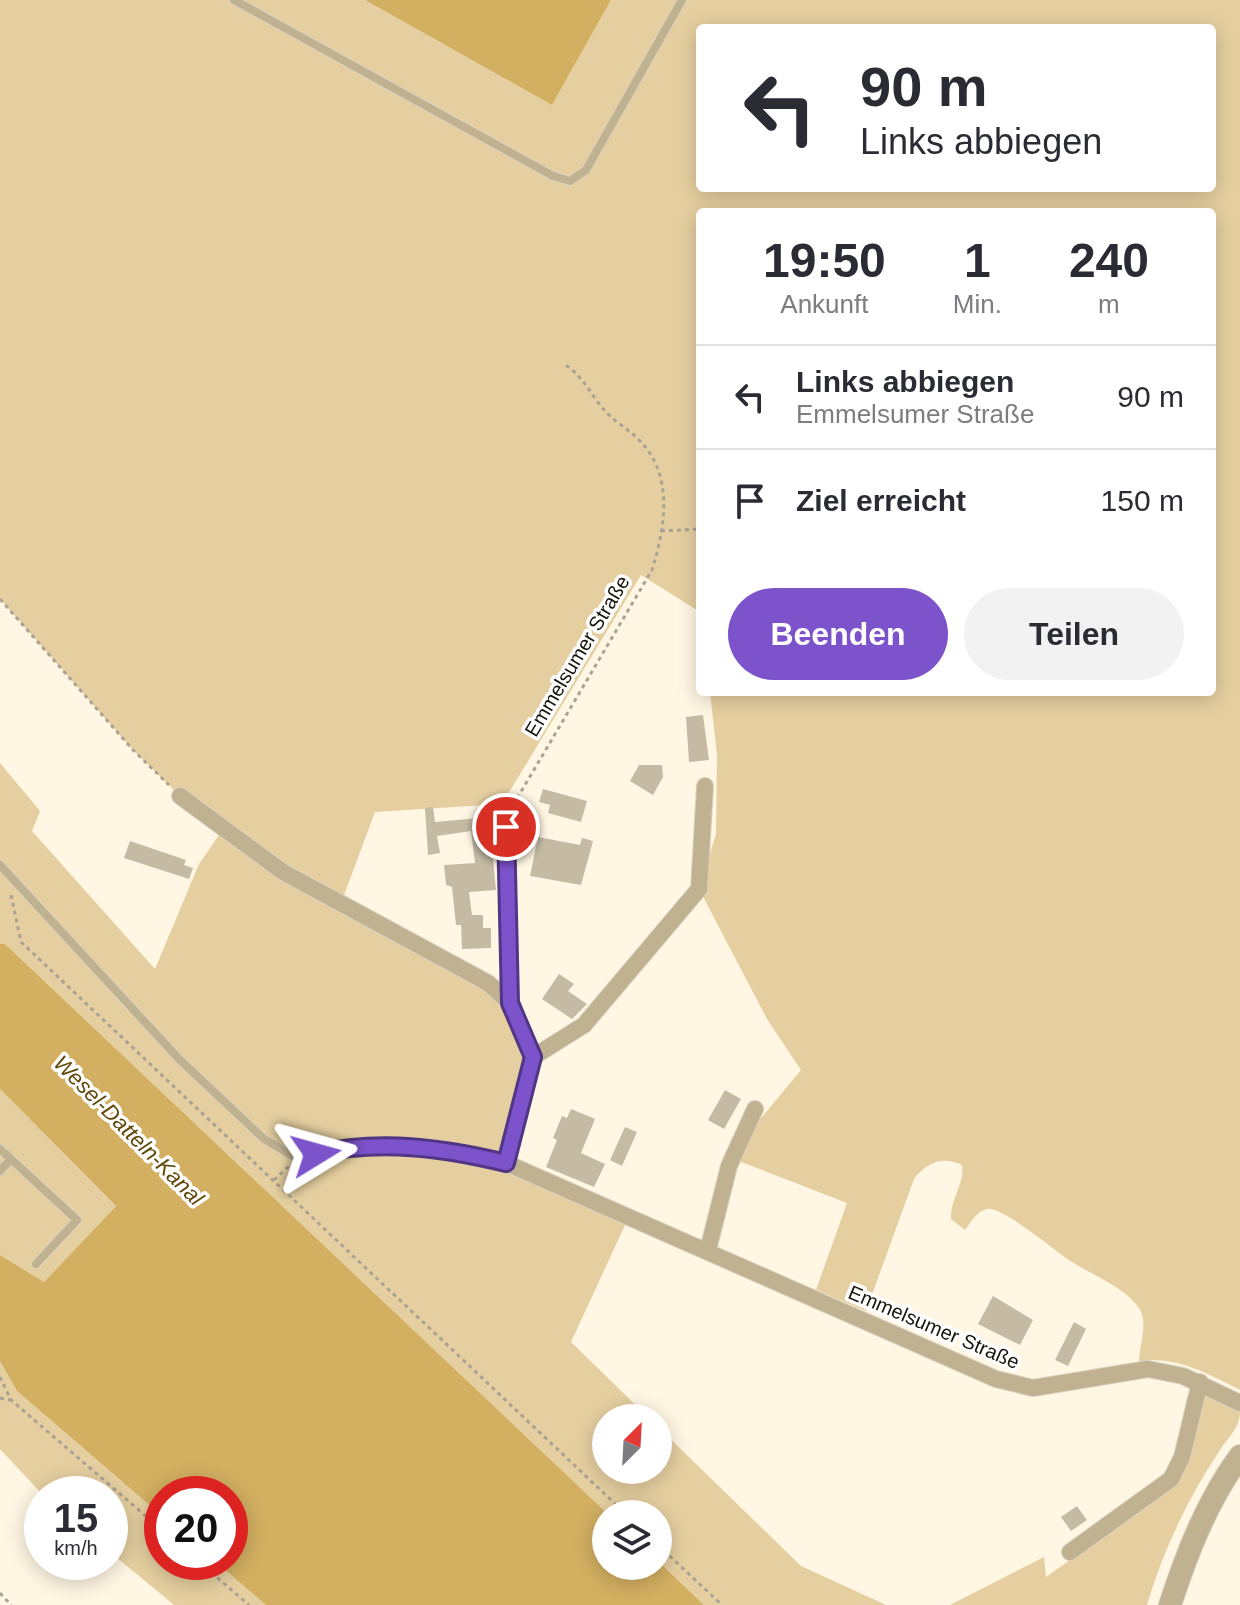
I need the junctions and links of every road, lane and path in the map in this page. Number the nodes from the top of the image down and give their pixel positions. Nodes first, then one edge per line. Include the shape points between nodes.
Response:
1 (234, 0) edge
2 (682, 0) edge
3 (564, 364) dead end
4 (696, 529) edge
5 (661, 531) junction
6 (0, 599) edge
7 (705, 786) dead end
8 (180, 796) joint
9 (506, 827) joint
10 (3, 868) edge
11 (510, 1003) junction
12 (533, 1057) junction
13 (755, 1109) dead end
14 (0, 1149) edge
15 (11, 1159) junction
16 (298, 1159) junction
17 (506, 1163) junction
18 (0, 1171) edge
19 (274, 1180) junction
20 (708, 1250) junction
21 (36, 1264) dead end
22 (0, 1377) edge
23 (1200, 1382) junction
24 (0, 1398) edge
25 (11, 1400) junction
26 (1240, 1403) edge
27 (1240, 1456) edge
28 (611, 1500) edge
29 (144, 1515) edge
30 (1070, 1552) dead end
31 (672, 1558) edge
32 (220, 1580) edge
33 (0, 1593) edge
34 (11, 1605) edge
35 (249, 1605) edge
36 (722, 1605) edge
37 (1170, 1605) edge

1 - 2 lane via 570,181 586,170
3 - 5 path, Emmelsumer Straße via 579,374 607,413 639,439 658,465 664,486
4 - 5 path
5 - 9 path, Emmelsumer Straße via 652,570 513,801
6 - 8 path
7 - 12 street via 699,889 584,1025
8 - 11 street via 283,872 488,983
9 - 11 street
10 - 16 lane via 179,1059 264,1139
10 - 19 path via 21,942
11 - 12 street
12 - 17 street
13 - 20 street via 729,1166
14 - 15 lane
15 - 18 lane
15 - 21 lane via 77,1220
16 - 17 lane via 334,1150 398,1146 455,1150
16 - 19 path
17 - 20 street, Emmelsumer Straße
19 - 28 path
20 - 23 street, Emmelsumer Straße via 996,1379 1033,1388 1148,1369
22 - 25 path
23 - 26 street, Emmelsumer Straße
23 - 30 street via 1182,1457 1171,1479
24 - 25 path
25 - 29 path
27 - 37 street via 1209,1506
31 - 36 path
32 - 35 path
33 - 34 path

